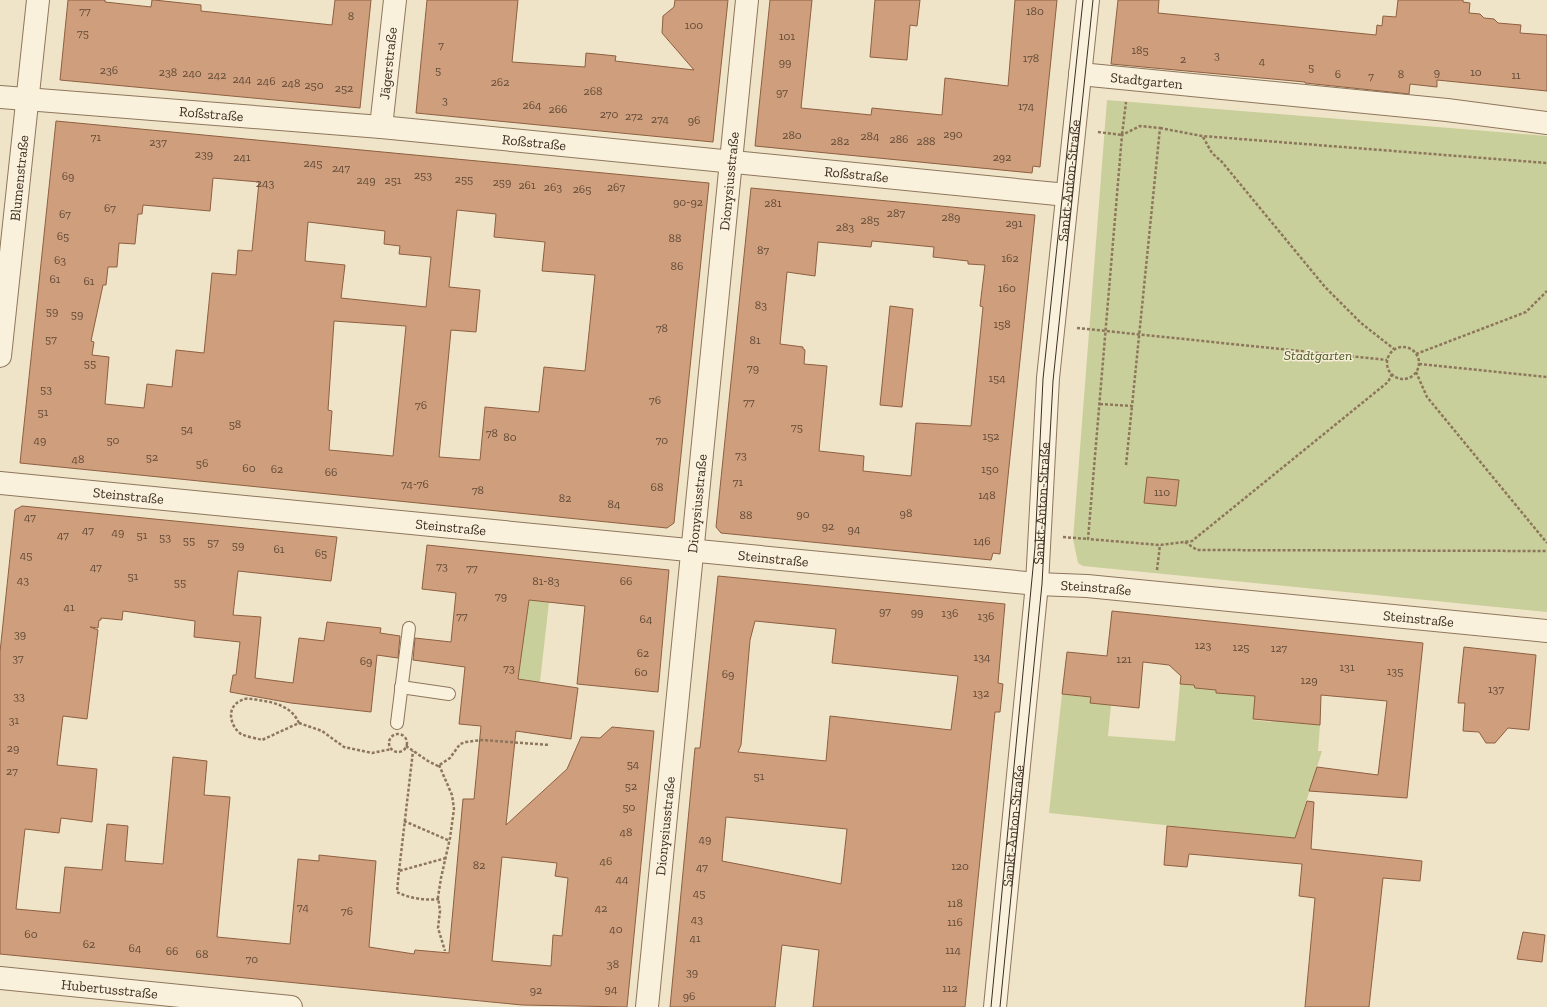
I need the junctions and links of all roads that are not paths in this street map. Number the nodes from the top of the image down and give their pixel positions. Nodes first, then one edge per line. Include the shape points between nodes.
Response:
1 (38, 0) edge
2 (395, 0) edge
3 (747, 0) edge
4 (1088, 0) edge
5 (1080, 74) junction
6 (0, 97) edge
7 (27, 100) junction
8 (1547, 123) edge
9 (381, 127) junction
10 (731, 161) junction
11 (1067, 195) junction
12 (0, 356) edge
13 (0, 483) edge
14 (692, 549) junction
15 (1037, 584) junction
16 (409, 628) dead end
17 (1547, 631) edge
18 (401, 687) junction
19 (449, 694) dead end
20 (397, 723) dead end
21 (0, 978) edge
22 (291, 1007) edge
23 (647, 1007) edge
24 (995, 1007) edge

1 - 7 street, Blumenstraße
2 - 9 street, Jägerstraße
3 - 10 street, Dionysiusstraße
4 - 5 street, Sankt-Anton-Straße
5 - 8 street, Stadtgarten via 1447,110
5 - 11 street, Sankt-Anton-Straße
6 - 7 street, Roßstraße
7 - 9 street, Roßstraße
7 - 12 street, Blumenstraße
9 - 10 street, Roßstraße
10 - 11 street, Roßstraße
10 - 14 street, Dionysiusstraße
11 - 15 street, Sankt-Anton-Straße via 1048,378
13 - 14 street, Steinstraße
14 - 15 street, Steinstraße
14 - 23 street, Dionysiusstraße
15 - 17 street, Steinstraße via 1087,586
15 - 24 street, Sankt-Anton-Straße
16 - 18 lane
18 - 19 lane
18 - 20 lane
21 - 22 street, Hubertusstraße

